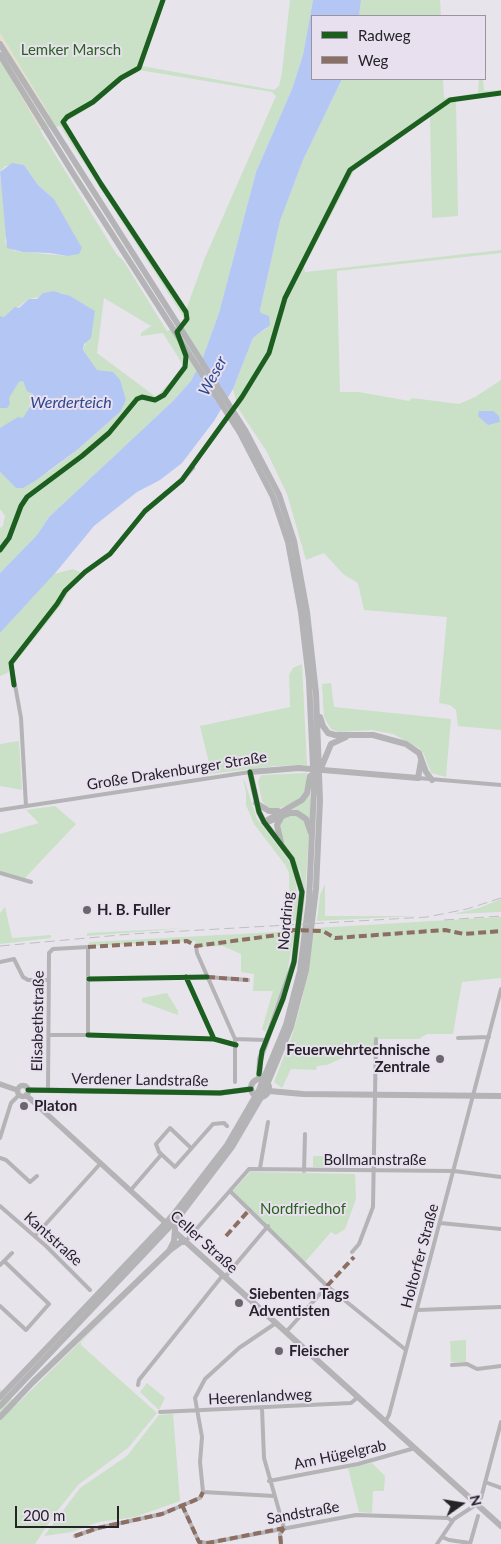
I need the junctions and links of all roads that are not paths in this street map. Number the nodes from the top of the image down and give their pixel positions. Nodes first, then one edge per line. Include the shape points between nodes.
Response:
1 (0, 44) edge
2 (0, 55) edge
3 (48, 127) junction
4 (174, 324) junction
5 (193, 468) dead end
6 (316, 712) junction
7 (352, 736) junction
8 (422, 759) junction
9 (317, 766) junction
10 (250, 772) junction
11 (315, 775) junction
12 (418, 778) junction
13 (432, 780) junction
14 (501, 785) edge
15 (256, 803) junction
16 (26, 806) junction
17 (0, 810) edge
18 (282, 813) junction
19 (264, 822) junction
20 (281, 842) junction
21 (312, 853) junction
22 (0, 873) edge
23 (30, 882) dead end
24 (307, 921) junction
25 (305, 932) junction
26 (196, 946) dead end
27 (0, 962) edge
28 (207, 977) junction
29 (49, 980) junction
30 (248, 980) dead end
31 (501, 989) edge
32 (499, 1006) edge
33 (49, 1035) junction
34 (488, 1037) junction
35 (458, 1038) dead end
36 (235, 1039) junction
37 (376, 1039) dead end
38 (266, 1040) junction
39 (260, 1079) junction
40 (236, 1082) dead end
41 (0, 1084) edge
42 (251, 1089) junction
43 (48, 1091) junction
44 (269, 1091) junction
45 (23, 1093) junction
46 (375, 1095) junction
47 (472, 1096) junction
48 (501, 1096) edge
49 (258, 1097) junction
50 (268, 1122) dead end
51 (227, 1126) dead end
52 (305, 1134) dead end
53 (0, 1138) edge
54 (191, 1148) junction
55 (161, 1155) junction
56 (0, 1158) edge
57 (100, 1164) junction
58 (260, 1168) junction
59 (373, 1170) junction
60 (304, 1171) junction
61 (454, 1171) junction
62 (37, 1176) dead end
63 (501, 1177) edge
64 (130, 1191) junction
65 (230, 1191) junction
66 (0, 1206) edge
67 (440, 1223) junction
68 (268, 1226) junction
69 (501, 1229) edge
70 (164, 1230) junction
71 (175, 1232) junction
72 (34, 1236) junction
73 (185, 1242) junction
74 (170, 1250) junction
75 (352, 1252) dead end
76 (12, 1253) dead end
77 (4, 1262) junction
78 (0, 1265) edge
79 (224, 1276) junction
80 (327, 1286) junction
81 (90, 1290) dead end
82 (0, 1306) edge
83 (501, 1307) edge
84 (417, 1310) junction
85 (276, 1323) junction
86 (286, 1332) junction
87 (406, 1350) junction
88 (452, 1365) dead end
89 (501, 1366) edge
90 (138, 1385) dead end
91 (0, 1397) edge
92 (358, 1397) junction
93 (0, 1406) edge
94 (262, 1408) junction
95 (196, 1411) junction
96 (160, 1412) dead end
97 (0, 1417) edge
98 (385, 1422) junction
99 (501, 1422) edge
100 (415, 1448) junction
101 (269, 1482) junction
102 (485, 1482) junction
103 (501, 1488) edge
104 (203, 1492) junction
105 (274, 1496) junction
106 (476, 1504) junction
107 (182, 1505) junction
108 (478, 1516) dead end
109 (452, 1521) junction
110 (501, 1526) edge
111 (284, 1528) junction
112 (75, 1536) dead end
113 (442, 1537) junction
114 (470, 1543) edge
115 (281, 1544) edge
116 (437, 1544) edge

1 - 3 main road
2 - 3 main road
3 - 4 main road
4 - 6 main road via 254,456 282,520 299,596
4 - 6 main road via 259,453 279,494 299,563
5 - 16 street via 144,511 110,554 65,591 10,663 20,718
6 - 7 main road via 328,733
6 - 9 main road
6 - 9 main road via 313,758
7 - 8 main road via 373,735 396,740 415,749
7 - 9 main road via 330,744
8 - 12 main road
8 - 13 main road
9 - 11 main road
9 - 11 main road
10 - 12 main road, Große Drakenburger Straße via 298,768
10 - 15 main road, Nordring
10 - 16 street, Große Drakenburger Straße
11 - 18 main road via 302,800
11 - 21 main road
11 - 24 main road via 318,858
12 - 13 street
13 - 14 street
15 - 18 main road via 269,811
15 - 19 main road, Nordring
16 - 17 street, Große Drakenburger Straße
18 - 19 main road
18 - 20 main road via 277,825
18 - 21 main road via 297,813 306,819
19 - 20 main road, Nordring
20 - 24 main road, Nordring via 300,878
21 - 24 main road
22 - 23 street
24 - 25 main road
24 - 25 main road, Nordring
25 - 38 main road, Nordring
25 - 70 main road via 299,998 263,1094 232,1147
26 - 28 street
27 - 29 street via 14,959 25,979
28 - 30 street
28 - 36 street
29 - 33 street, Elisabethstraße
29 - 33 street, Elisabethstraße via 50,950 88,948 88,1035
31 - 32 street, Holtorfer Straße
32 - 34 street, Holtorfer Straße
33 - 43 street, Elisabethstraße
34 - 35 street
34 - 47 street, Holtorfer Straße
36 - 38 street
36 - 40 street
37 - 46 street
38 - 39 main road, Nordring via 260,1059
39 - 42 main road via 254,1081
39 - 44 main road via 267,1082
41 - 45 main road, Verdener Landstraße
42 - 43 main road, Verdener Landstraße via 220,1093
42 - 49 main road
43 - 45 main road, Verdener Landstraße
44 - 46 main road
44 - 49 main road via 266,1096
45 - 53 street via 11,1103
45 - 57 main road, Celler Straße
46 - 47 main road
46 - 59 street
47 - 48 main road
47 - 61 street, Holtorfer Straße
49 - 71 main road via 228,1148 178,1214 174,1221
50 - 58 street
51 - 54 street via 224,1123 213,1124
52 - 60 street
54 - 55 street via 176,1167
54 - 55 street via 170,1128 156,1144
55 - 64 street
56 - 62 street via 30,1182
57 - 64 main road, Celler Straße
57 - 72 street
58 - 60 street, Bollmannstraße
58 - 65 street, Bollmannstraße via 249,1169
59 - 60 street, Bollmannstraße
59 - 61 street, Bollmannstraße
59 - 75 street via 372,1214
61 - 63 street, Bollmannstraße
61 - 67 street, Holtorfer Straße
64 - 71 main road, Celler Straße
65 - 68 street
65 - 73 street
66 - 72 street, Kantstraße
67 - 69 street
67 - 84 street, Holtorfer Straße
68 - 79 street
68 - 80 street
70 - 91 main road
70 - 93 main road
71 - 73 main road, Celler Straße
71 - 74 main road
72 - 81 street, Kantstraße
73 - 74 main road
73 - 79 main road, Celler Straße
74 - 97 main road
76 - 77 street
77 - 78 street
77 - 82 street via 50,1304 26,1330
79 - 85 main road, Celler Straße
79 - 90 street
80 - 86 street
80 - 87 street
83 - 84 street
84 - 87 street, Holtorfer Straße
85 - 86 main road, Celler Straße
85 - 95 street via 239,1348 205,1379 194,1398
86 - 92 main road, Celler Straße
87 - 98 street, Holtorfer Straße
88 - 89 street via 467,1364 477,1369
92 - 94 street, Heerenlandweg via 350,1403
92 - 98 main road, Celler Straße
94 - 95 street, Heerenlandweg
94 - 101 street via 264,1458
95 - 96 street, Heerenlandweg
95 - 104 street via 202,1437
98 - 100 main road, Celler Straße
99 - 102 street
100 - 101 street, Am Hügelgrab via 358,1464
100 - 106 main road, Celler Straße
101 - 105 street
102 - 103 street
102 - 106 street
104 - 105 street
104 - 107 street via 200,1498
105 - 111 street
106 - 109 street
106 - 110 main road, Celler Straße
107 - 111 street, Sandstraße via 199,1542
107 - 112 street via 162,1514
108 - 114 street
109 - 111 street, Sandstraße via 448,1518 356,1515
109 - 113 street
111 - 115 street via 280,1534
113 - 114 street
113 - 116 street

